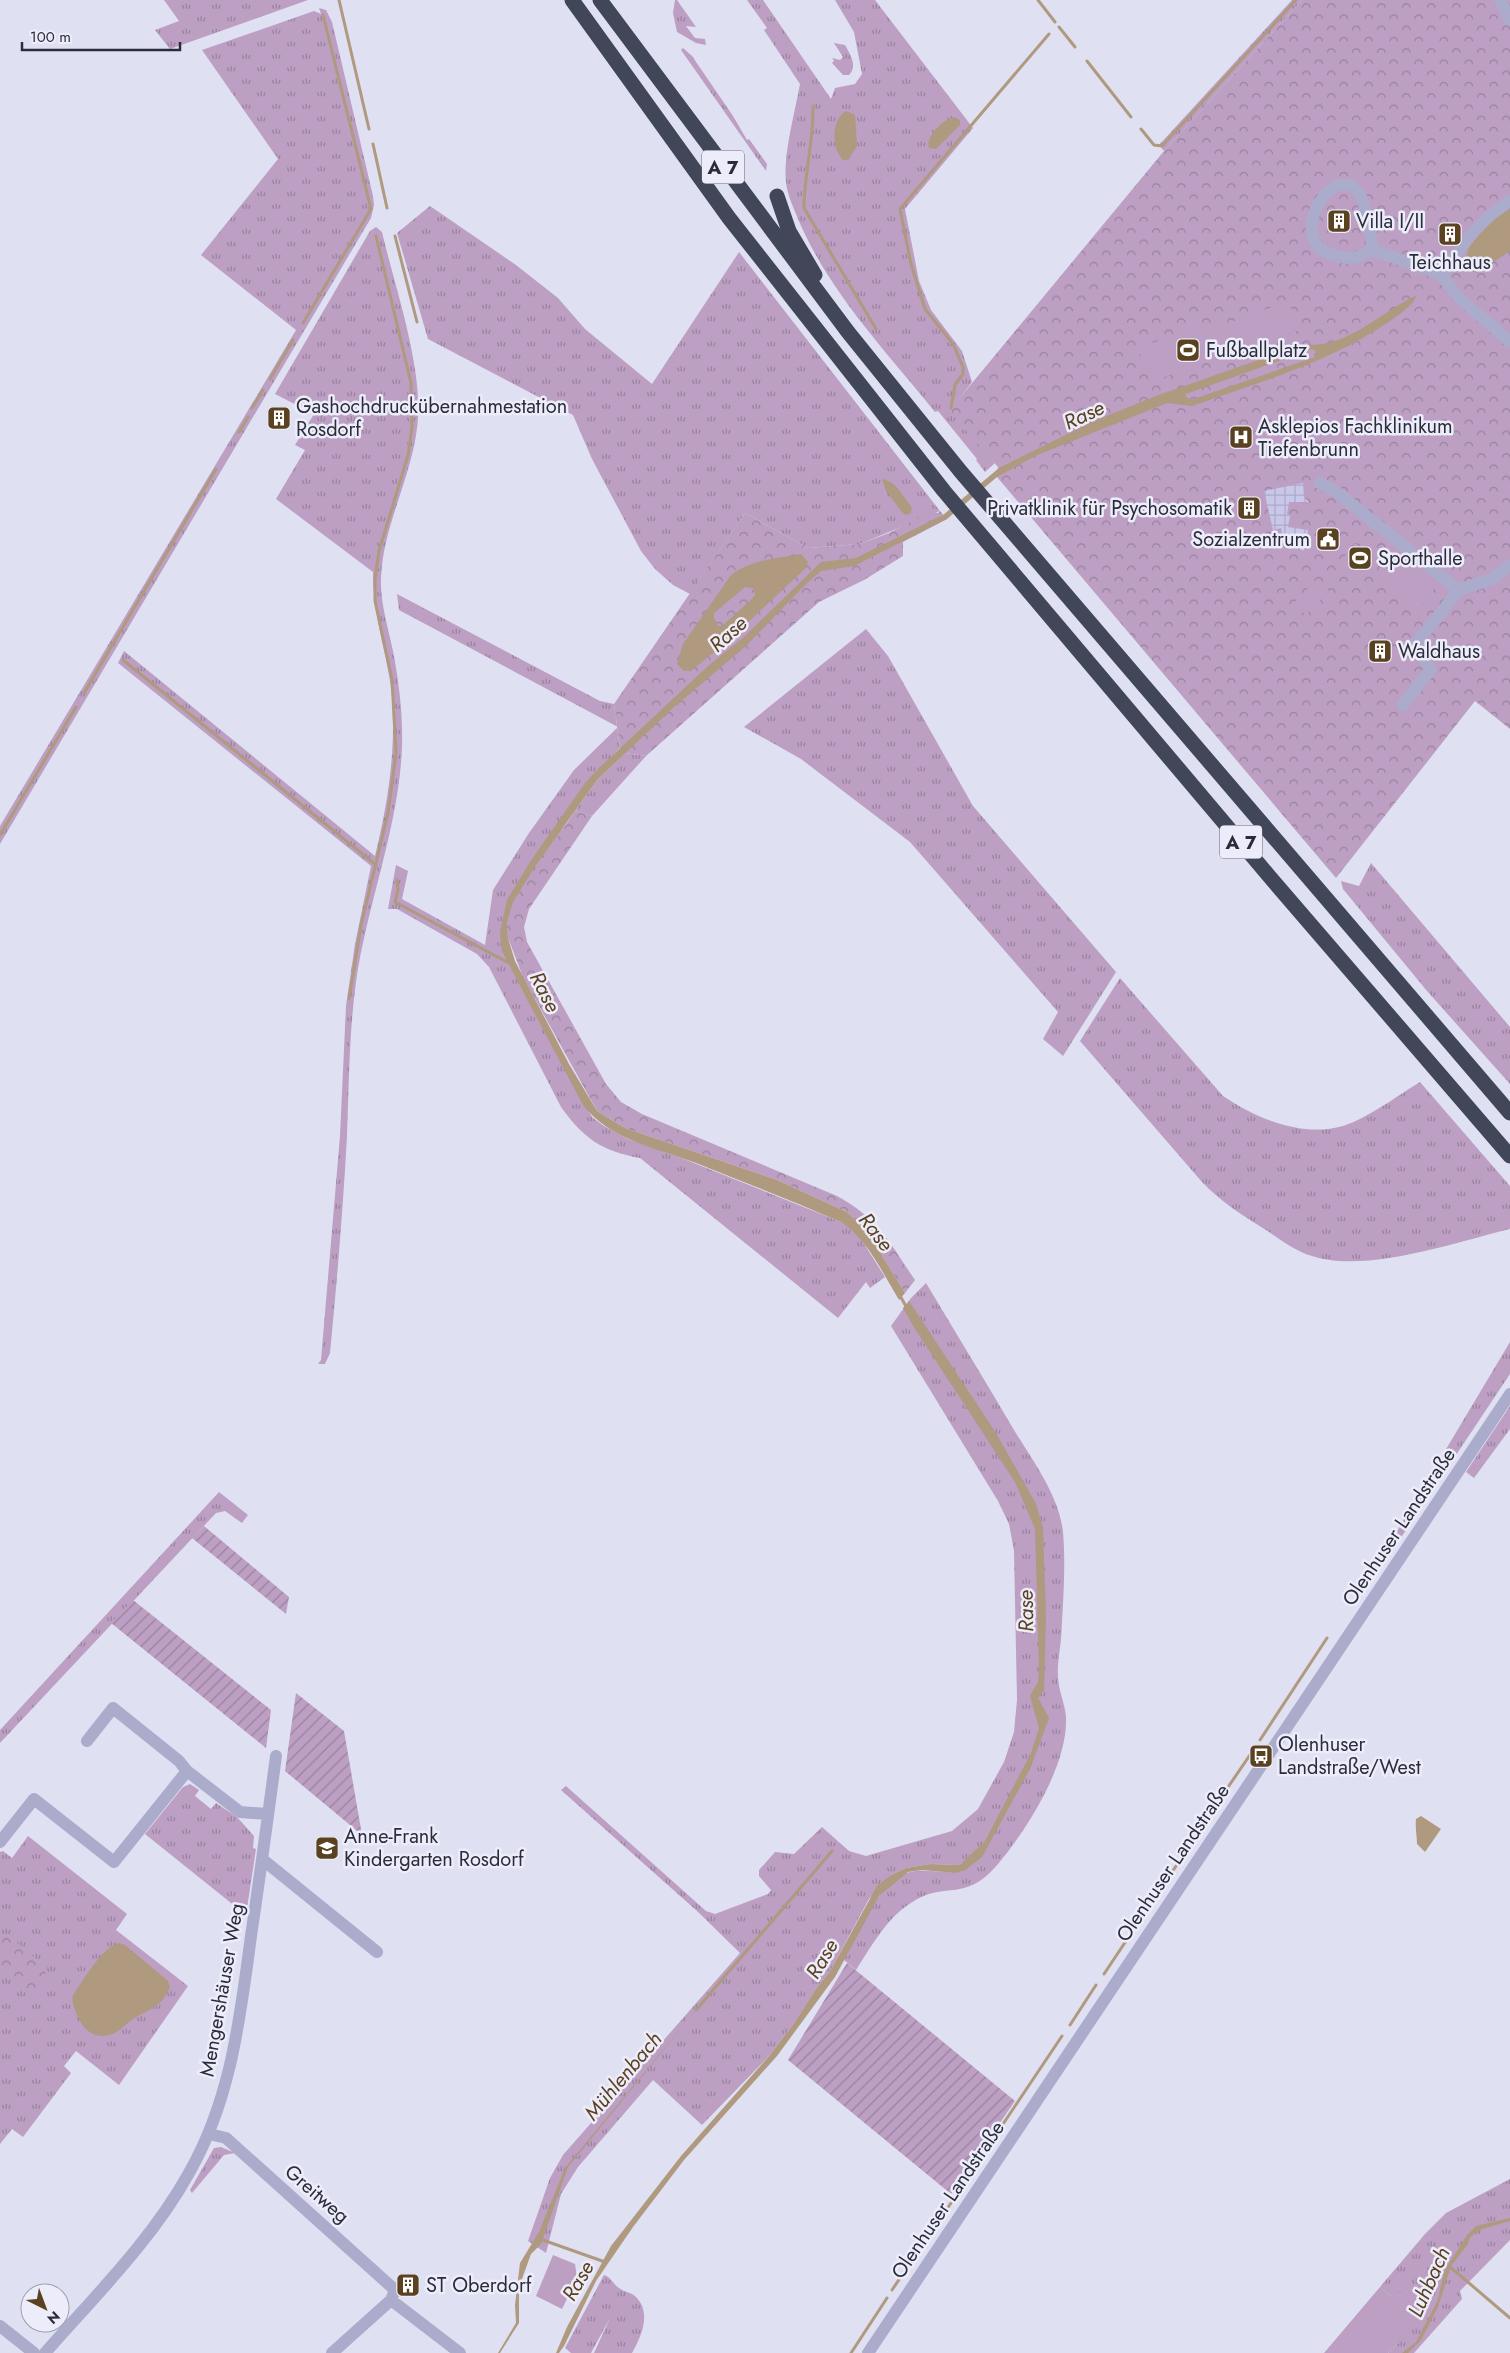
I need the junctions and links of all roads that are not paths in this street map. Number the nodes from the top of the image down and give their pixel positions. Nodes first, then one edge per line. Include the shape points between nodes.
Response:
1 (572, 0) edge
2 (600, 0) edge
3 (1500, 0) edge
4 (1510, 20) edge
5 (777, 196) dead end
6 (1510, 202) edge
7 (1374, 250) junction
8 (1441, 274) junction
9 (848, 332) junction
10 (1510, 342) edge
11 (1320, 483) dead end
12 (1510, 565) edge
13 (1459, 590) junction
14 (1404, 704) dead end
15 (1510, 1113) edge
16 (1510, 1156) edge
17 (1510, 1394) edge
18 (87, 1741) dead end
19 (276, 1756) dead end
20 (187, 1771) junction
21 (268, 1814) junction
22 (0, 1842) edge
23 (262, 1859) junction
24 (377, 1952) dead end
25 (209, 2134) junction
26 (393, 2295) junction
27 (0, 2326) edge
28 (34, 2353) edge
29 (45, 2353) edge
30 (332, 2353) edge
31 (460, 2353) edge
32 (868, 2353) edge

1 - 16 highway, A 7 via 728,218 944,491
2 - 9 highway, A 7
3 - 4 street
5 - 9 highway via 789,231
6 - 8 street via 1476,227
7 - 7 street via 1362,198 1352,186 1337,185 1324,196 1313,217 1314,239 1326,253 1350,258
7 - 8 street
8 - 10 street via 1458,297
9 - 15 highway, A 7 via 993,511
11 - 13 street via 1334,490
12 - 13 street via 1492,579
13 - 14 street via 1414,646 1431,669
17 - 32 street, Olenhuser Landstraße
18 - 20 street via 112,1708 180,1761
19 - 21 street, Mengershäuser Weg
20 - 21 street via 240,1812
20 - 22 street via 114,1862 34,1799
21 - 23 street, Mengershäuser Weg
23 - 24 street
23 - 25 street, Mengershäuser Weg via 234,2049
25 - 26 street, Greitweg via 226,2138
25 - 29 street, Mengershäuser Weg via 190,2172 158,2220
26 - 30 street
26 - 31 street, Greitweg
27 - 28 street

